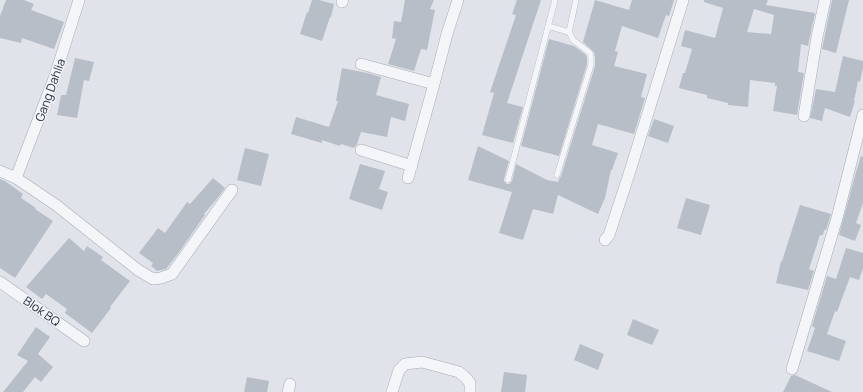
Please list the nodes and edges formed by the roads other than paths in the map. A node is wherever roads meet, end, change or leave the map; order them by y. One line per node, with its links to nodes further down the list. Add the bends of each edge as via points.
1 (79, 0): 17 (street, Gang Dahlia, via 55,76)
2 (458, 0): 10 (street, via 446,34)
3 (555, 0): 7 (lane)
4 (576, 0): 8 (lane)
5 (683, 0): 21 (street, via 630,172 609,235)
6 (825, 0): 12 (street)
7 (548, 26): 8 (lane); 19 (lane)
8 (568, 32): 16 (lane, via 573,40 590,52 591,65)
9 (360, 64): 10 (street)
10 (434, 84): 14 (street)
11 (863, 115): 24 (street, via 837,218)
12 (804, 116)
13 (361, 150): 14 (street)
14 (412, 166): 18 (street)
15 (0, 170): 17 (street)
16 (557, 175)
17 (16, 178): 20 (street, via 56,204 138,270 153,279 172,274)
18 (408, 178)
19 (508, 180)
20 (232, 190)
21 (605, 240)
22 (0, 282): 23 (street, Blok BQ)
23 (84, 341)
24 (792, 368)
25 (392, 392): 26 (street, via 399,370 405,364 422,362 459,372 470,384)
26 (470, 392)

